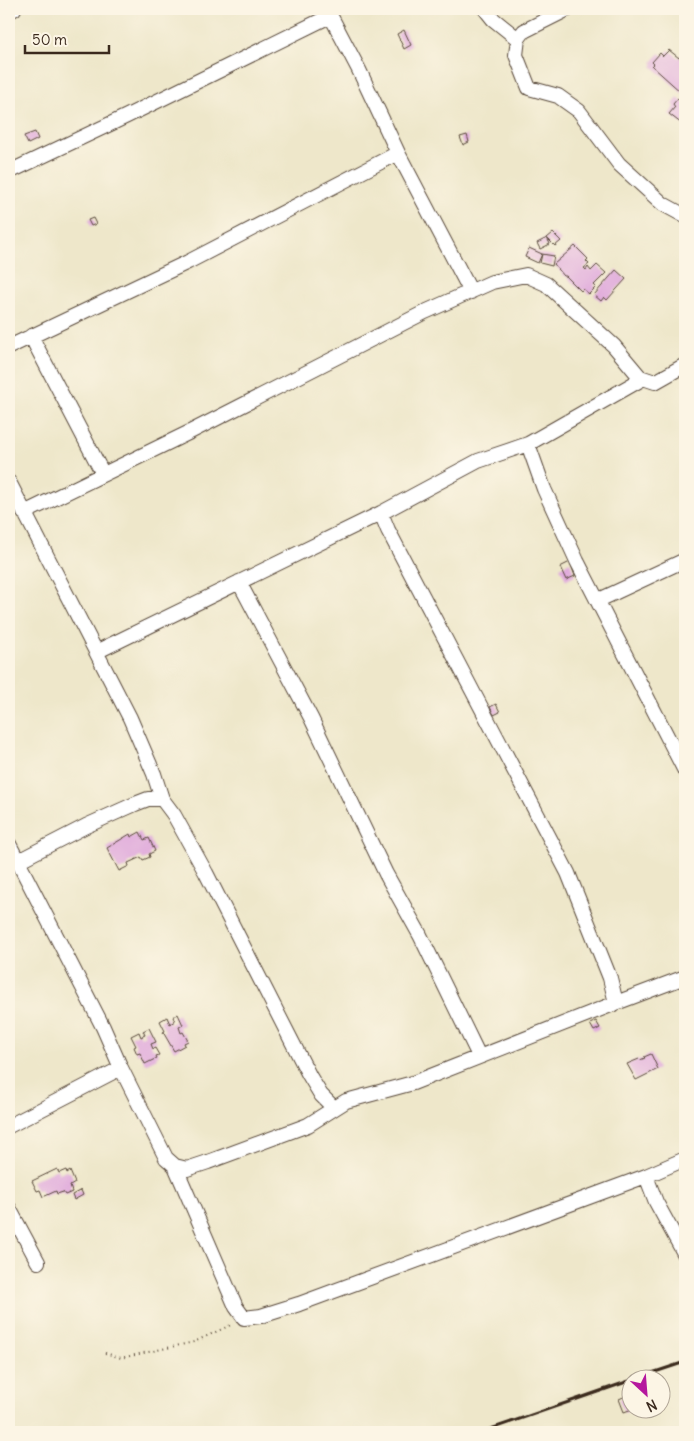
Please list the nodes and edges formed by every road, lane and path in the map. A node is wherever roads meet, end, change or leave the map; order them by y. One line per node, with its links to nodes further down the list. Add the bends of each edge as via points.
1 (14, 9): 4 (street)
2 (485, 9): 6 (street)
3 (568, 9): 6 (street, via 524,31)
4 (9, 11)
5 (328, 12): 7 (street); 8 (street, via 127,116)
6 (518, 39): 9 (street, via 516,55 529,88 558,96 578,111 619,164 663,204)
7 (398, 153): 10 (street); 11 (street, via 188,262)
8 (9, 172)
9 (685, 216)
10 (471, 292): 14 (street, via 492,282 526,275 546,284 614,346); 16 (street)
11 (31, 336): 12 (street); 16 (street)
12 (9, 346)
13 (685, 365): 14 (street, via 655,382)
14 (642, 379): 15 (street)
15 (528, 444): 19 (street, via 478,461); 22 (street, via 547,497)
16 (103, 474): 18 (street)
17 (9, 482): 18 (street)
18 (24, 513): 23 (street)
19 (382, 513): 21 (street); 29 (street, via 406,565 568,873 610,978)
20 (685, 560): 22 (street)
21 (239, 582): 23 (street); 30 (street, via 312,718 386,874 420,935)
22 (599, 600): 24 (street)
23 (96, 652): 25 (street, via 130,718)
24 (685, 771)
25 (162, 799): 27 (street, via 148,799 135,804); 32 (street, via 206,873 309,1075 321,1095)
26 (9, 844): 27 (street)
27 (18, 862): 31 (street)
28 (685, 977): 29 (street)
29 (616, 1002): 30 (street)
30 (479, 1056): 32 (street, via 413,1083 346,1100)
31 (121, 1068): 33 (street); 35 (street, via 166,1158)
32 (334, 1108): 35 (street, via 308,1124 208,1162 187,1169)
33 (9, 1126)
34 (685, 1159): 36 (street)
35 (175, 1166): 40 (street, via 236,1307)
36 (646, 1176): 38 (street, via 656,1202); 40 (street, via 299,1304 262,1316)
37 (9, 1208): 39 (street)
38 (685, 1254)
39 (38, 1262)
40 (244, 1318): 41 (path, via 194,1342 121,1358)
41 (105, 1353)

